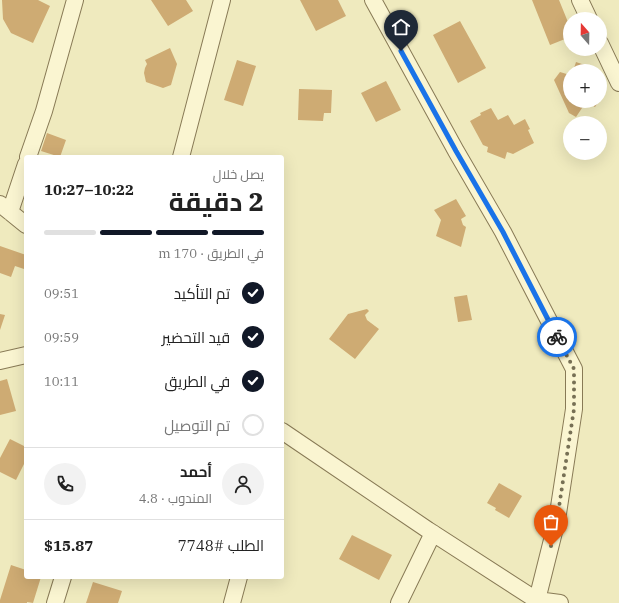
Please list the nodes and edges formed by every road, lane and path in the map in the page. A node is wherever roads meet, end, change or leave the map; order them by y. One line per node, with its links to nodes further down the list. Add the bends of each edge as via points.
1 (75, 0): 8 (street, via 44,111)
2 (222, 0): 9 (street)
3 (373, 0): 19 (street, via 503,232 574,369 574,409 557,520)
4 (580, 0): 5 (street)
5 (586, 12)
6 (606, 56): 7 (street)
7 (619, 83)
8 (29, 155)
9 (182, 155)
10 (24, 168): 11 (street)
11 (5, 208): 12 (street)
12 (24, 223)
13 (24, 355): 14 (street)
14 (0, 361)
15 (284, 432): 16 (street)
16 (433, 533): 19 (street); 22 (street)
17 (62, 579): 20 (street)
18 (238, 579): 21 (street)
19 (539, 602): 23 (street)
20 (56, 603)
21 (232, 603)
22 (398, 603)
23 (560, 603)

